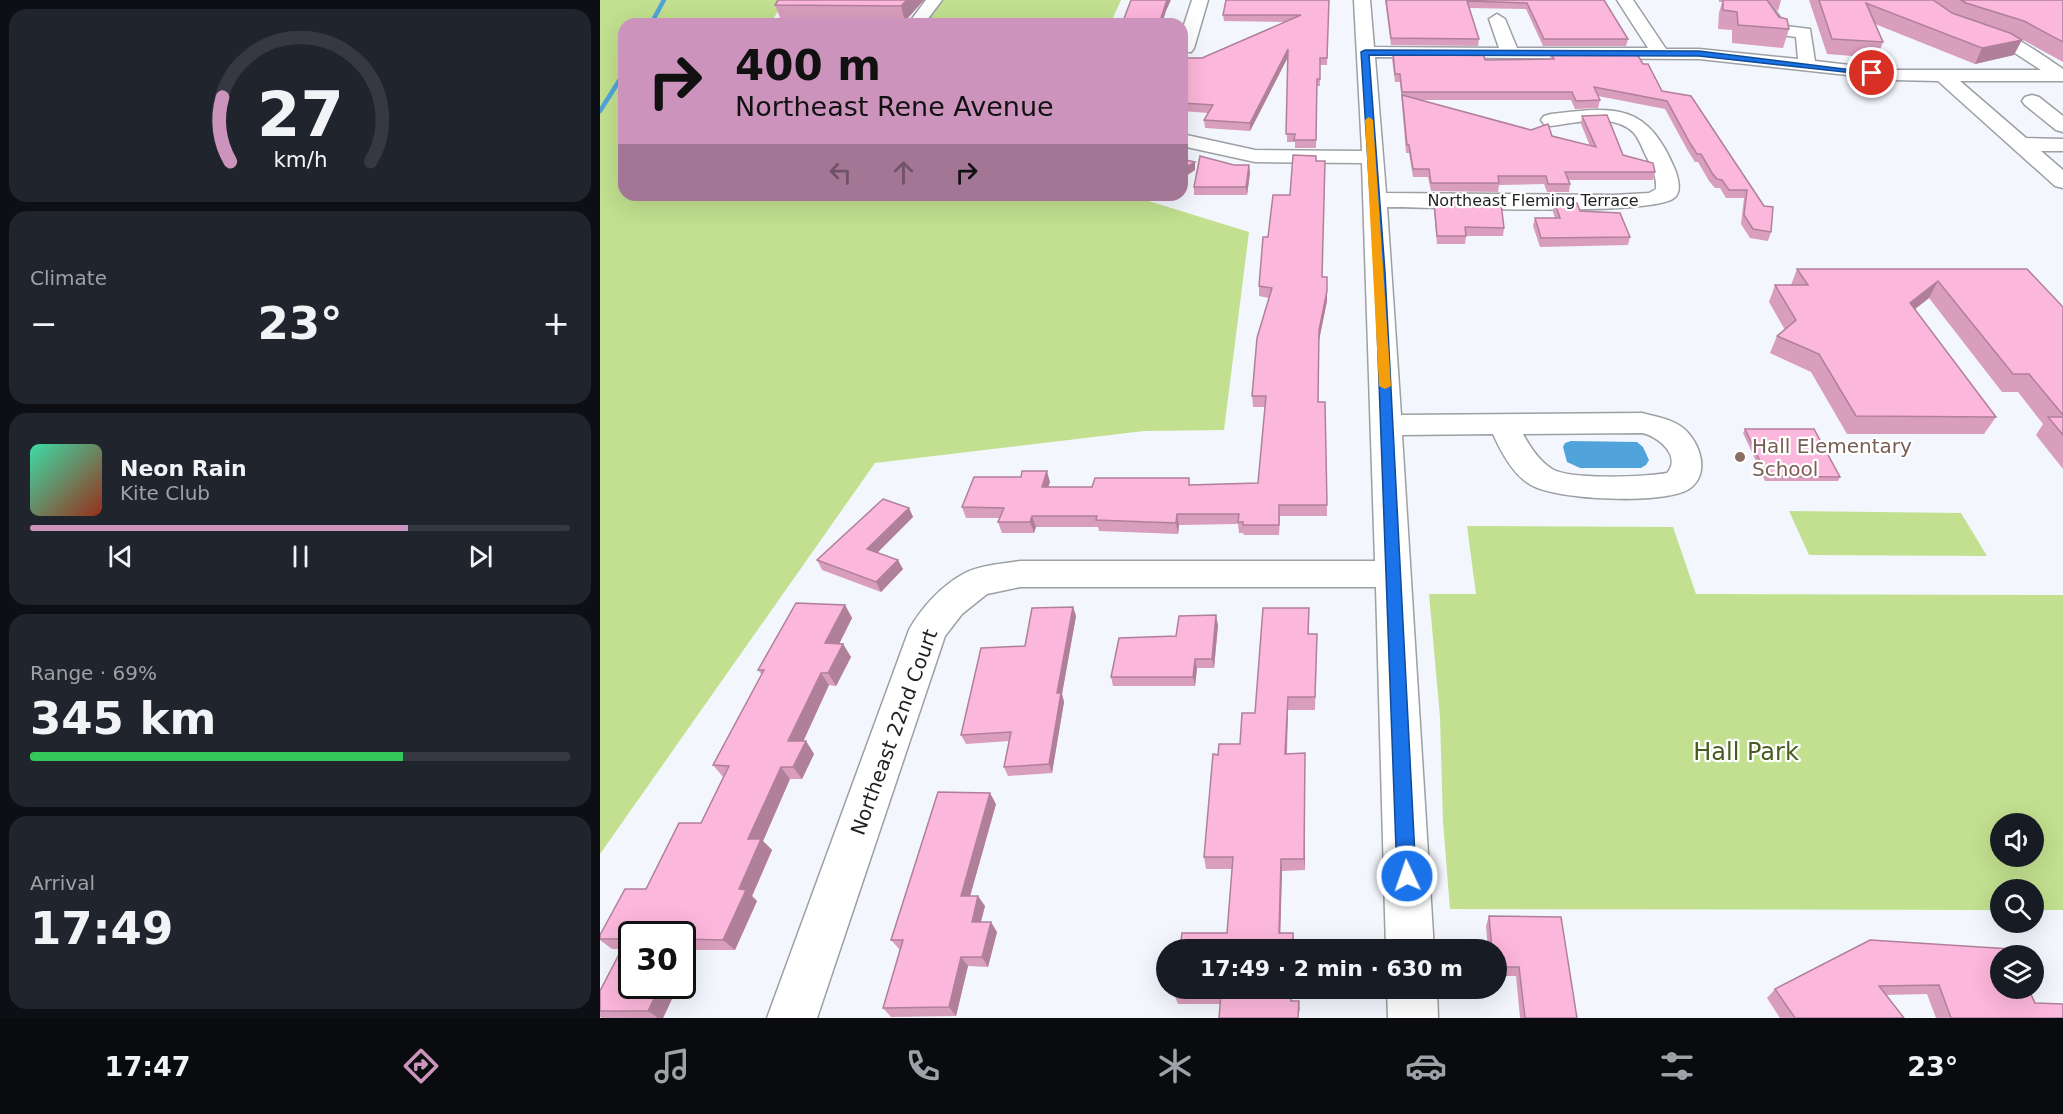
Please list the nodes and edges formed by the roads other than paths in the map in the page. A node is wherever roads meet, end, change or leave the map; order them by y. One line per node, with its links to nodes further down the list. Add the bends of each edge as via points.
1 (934, 0): 6 (street)
2 (1200, 0): 9 (street)
3 (1362, 0): 10 (street)
4 (1625, 0): 12 (street)
5 (1734, 8): 13 (street, via 1767,11 1781,30 1804,33)
6 (920, 18)
7 (1497, 19): 11 (street)
8 (1964, 27): 15 (street, via 2010,42)
9 (1188, 38)
10 (1365, 52): 11 (street); 22 (street)
11 (1510, 53): 12 (street)
12 (1660, 53): 13 (street)
13 (1807, 65): 14 (street, via 1893,75)
14 (1943, 76): 15 (street); 20 (street)
15 (2062, 76)
16 (2032, 101): 18 (street)
17 (1551, 120): 24 (street, Northeast Fleming Terrace, via 1586,116 1629,119 1646,136 1670,181 1667,193 1653,199 1613,202)
18 (2063, 126)
19 (1188, 141): 22 (street, via 1255,156)
20 (2021, 144): 21 (street); 23 (street)
21 (2063, 145)
22 (1372, 157): 24 (street)
23 (2063, 182)
24 (1376, 200): 26 (street)
25 (1504, 424): 25 (street, via 1521,458 1541,477 1556,484 1665,485 1678,481 1685,472 1686,458 1677,440 1656,426); 26 (street)
26 (1387, 425): 27 (street)
27 (1392, 574): 28 (street); 30 (street, Northeast 22nd Court, via 1020,574 977,583 949,604 928,630)
28 (1409, 939)
29 (1412, 999): 31 (street)
30 (792, 1018)
31 (1413, 1018)

